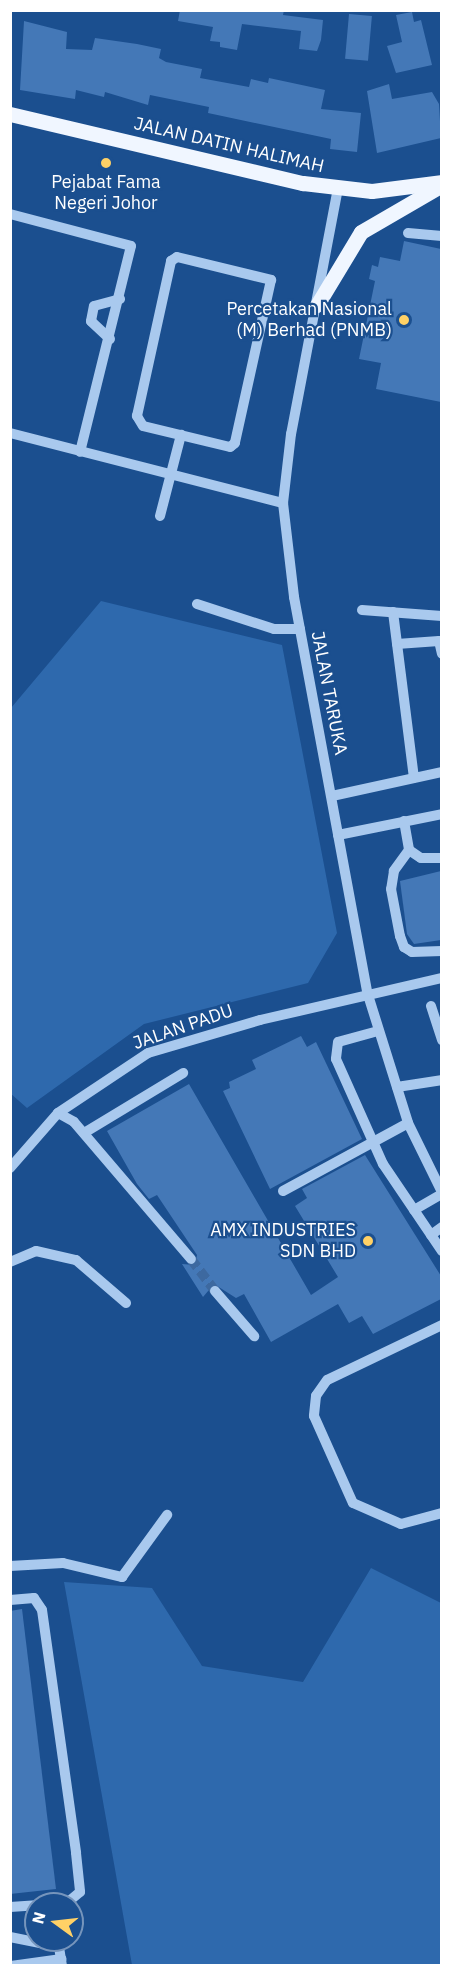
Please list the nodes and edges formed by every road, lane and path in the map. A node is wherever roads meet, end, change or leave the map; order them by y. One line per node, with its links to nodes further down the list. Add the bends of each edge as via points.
1 (10, 114): 3 (main road, JALAN DATIN HALIMAH)
2 (441, 183): 3 (main road, JALAN DATIN HALIMAH, via 401,189); 8 (main road, via 361,232)
3 (338, 188): 8 (street, JALAN TARUKA)
4 (10, 214): 7 (street, via 126,242 132,254)
5 (408, 233): 6 (street)
6 (441, 236)
7 (120, 299): 9 (street); 9 (street, via 94,306 91,321)
8 (317, 305): 14 (street, JALAN TARUKA, via 291,434)
9 (110, 339): 12 (street)
10 (10, 433): 12 (street)
11 (181, 435): 11 (street, via 143,426 137,416 173,258 272,280 235,443 230,447); 13 (street)
12 (80, 452): 13 (street)
13 (171, 475): 14 (street); 15 (street)
14 (283, 503): 20 (street, JALAN TARUKA)
15 (160, 516)
16 (197, 604): 20 (street, via 274,629)
17 (362, 610): 18 (street)
18 (393, 612): 19 (street); 21 (street)
19 (441, 616)
20 (300, 629): 25 (street, JALAN TARUKA)
21 (397, 644): 22 (street, via 439,641); 24 (street)
22 (441, 654)
23 (441, 772): 24 (street)
24 (414, 778): 25 (street)
25 (332, 796): 28 (street, JALAN TARUKA)
26 (441, 814): 27 (street)
27 (404, 821): 28 (street); 29 (street)
28 (338, 835): 33 (street, JALAN TARUKA)
29 (410, 850): 30 (street, via 421,858); 31 (street, via 394,872 391,889 400,936 404,947 412,952)
30 (441, 858)
31 (441, 951)
32 (441, 978): 33 (street, JALAN PADU)
33 (368, 995): 35 (street, JALAN TARUKA); 40 (street, JALAN PADU, via 260,1020 148,1053)
34 (431, 1006): 36 (street)
35 (378, 1031): 39 (street, JALAN TARUKA); 43 (street, via 338,1042 336,1050 341,1077)
36 (441, 1040)
37 (183, 1073): 42 (street)
38 (441, 1080): 39 (street)
39 (397, 1087): 41 (street, JALAN TARUKA)
40 (57, 1113): 42 (street); 44 (street, JALAN PADU)
41 (408, 1123): 43 (street); 46 (street, JALAN TARUKA)
42 (84, 1133): 51 (street)
43 (371, 1141): 45 (street); 47 (street)
44 (10, 1168)
45 (283, 1191)
46 (441, 1193): 47 (street)
47 (414, 1210): 49 (street)
48 (441, 1227): 49 (street)
49 (431, 1235): 50 (street)
50 (441, 1251)
51 (191, 1258)
52 (10, 1262): 54 (street, via 36,1251 76,1260)
53 (215, 1291): 56 (street)
54 (126, 1303)
55 (441, 1325): 57 (street, via 327,1380 316,1396 314,1416 353,1503 401,1524)
56 (255, 1336)
57 (441, 1513)
58 (167, 1515): 59 (street, via 130,1573 122,1577 63,1563)
59 (10, 1566)
60 (10, 1600): 61 (street, via 34,1598 42,1610)
61 (80, 1892)
62 (10, 1937): 63 (street, via 59,1947)
63 (62, 1962): 64 (street)
64 (11, 1965)

